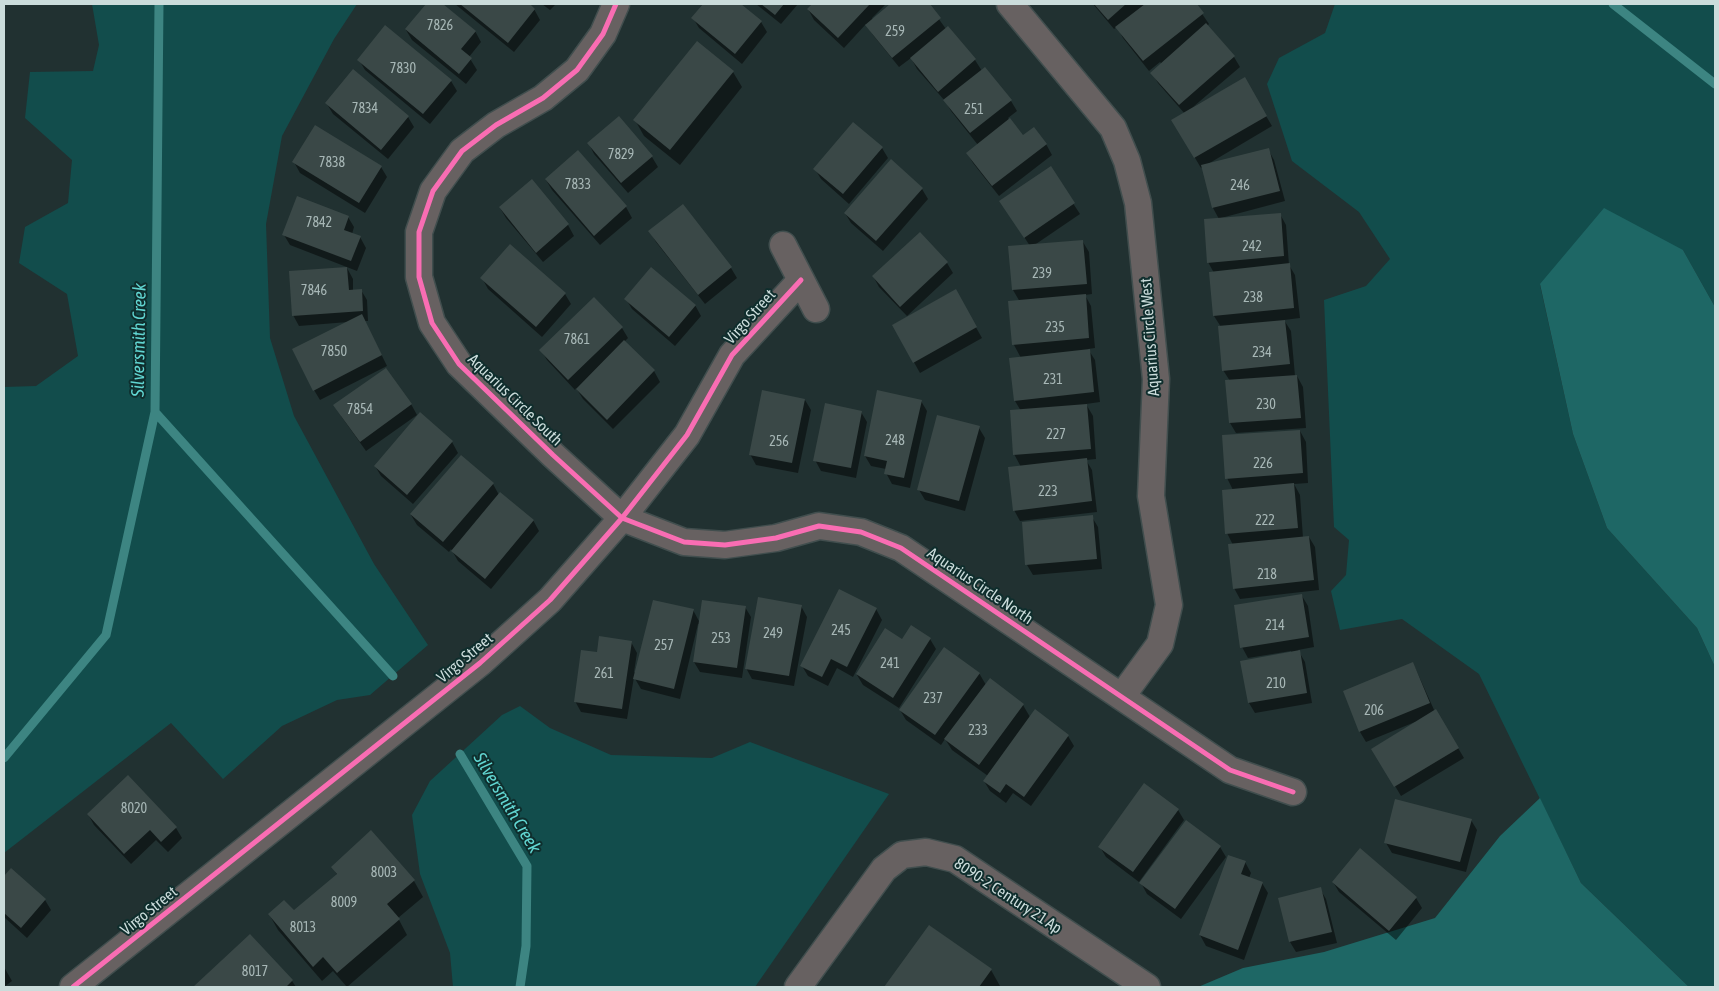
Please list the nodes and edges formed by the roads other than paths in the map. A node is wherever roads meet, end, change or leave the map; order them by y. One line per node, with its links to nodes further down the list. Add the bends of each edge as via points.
1 (616, 4): 6 (street, Aquarius Circle South, via 603,34 578,70 543,98 496,125 462,151 433,192 419,232 419,277 432,323 459,364)
2 (1010, 4): 7 (street, Aquarius Circle West, via 1113,128 1127,161 1138,203 1156,379 1151,496 1169,606 1160,644)
3 (784, 245): 4 (street)
4 (801, 280): 5 (street); 6 (street, Virgo Street, via 732,355 687,435)
5 (816, 309)
6 (622, 518): 7 (street, Aquarius Circle North, via 684,542 725,545 776,538 820,526 862,532 901,548); 9 (street, Virgo Street, via 550,600 480,663)
7 (1122, 696): 8 (street, Aquarius Circle North, via 1230,770)
8 (1293, 792)
9 (73, 987)
10 (798, 987): 11 (street, 8090-2 Century 21 Ap, via 884,869 902,855 926,852 955,859)
11 (1147, 987)

